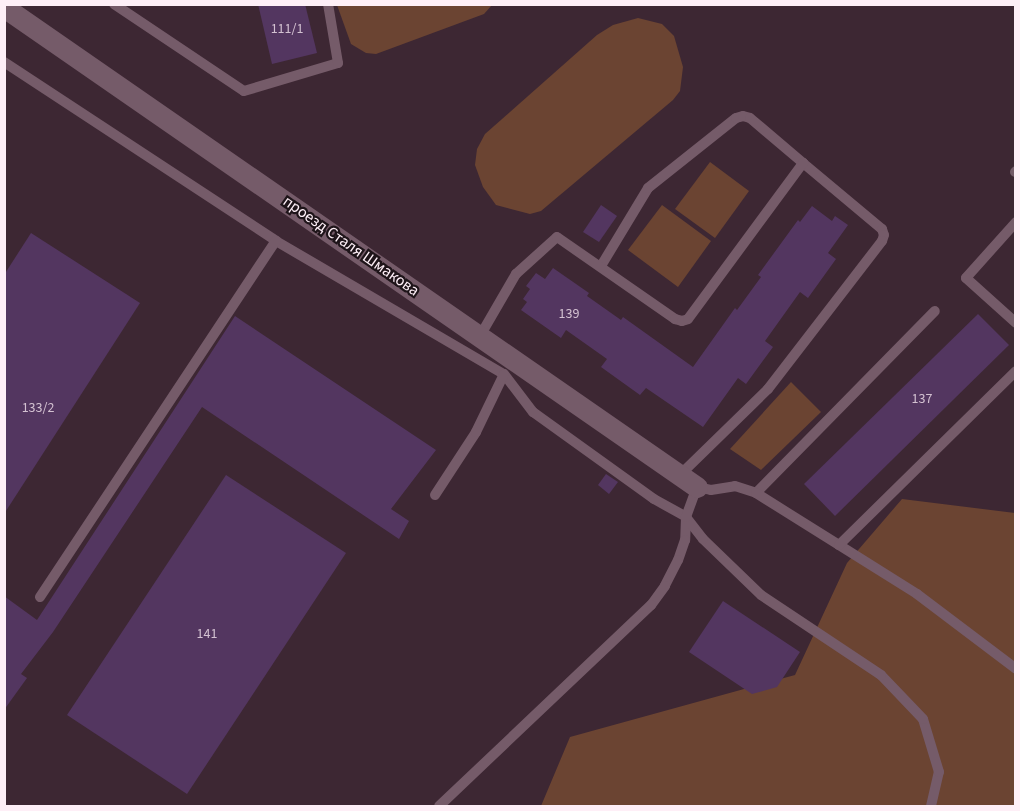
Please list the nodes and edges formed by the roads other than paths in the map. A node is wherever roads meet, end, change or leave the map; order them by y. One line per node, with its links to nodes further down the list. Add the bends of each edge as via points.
1 (114, 4): 2 (lane, via 244,92 338,63)
2 (328, 4)
3 (4, 7): 11 (street, проезд Сталя Шмакова)
4 (4, 62): 7 (lane)
5 (803, 162): 8 (lane, via 750,118 736,118 648,188); 8 (lane, via 688,319 675,320); 14 (lane, via 882,229 882,241 768,389)
6 (1016, 222): 10 (lane, via 966,278)
7 (276, 241): 13 (lane); 19 (lane)
8 (601, 266): 11 (lane, via 562,239 552,240 516,274)
9 (935, 311): 15 (lane)
10 (1016, 323)
11 (480, 336): 14 (street, проезд Сталя Шмакова)
12 (1016, 371): 18 (lane)
13 (504, 374): 16 (lane, via 476,432); 17 (lane, via 533,412 654,499)
14 (688, 482): 15 (lane, via 711,490 735,486); 17 (lane)
15 (756, 493): 18 (lane)
16 (435, 495)
17 (686, 517): 21 (lane, via 685,540 678,560 651,605); 22 (lane, via 761,595 880,675 923,718 939,772)
18 (839, 545): 20 (lane, via 917,594)
19 (40, 597)
20 (1016, 669)
21 (439, 807)
22 (931, 807)

